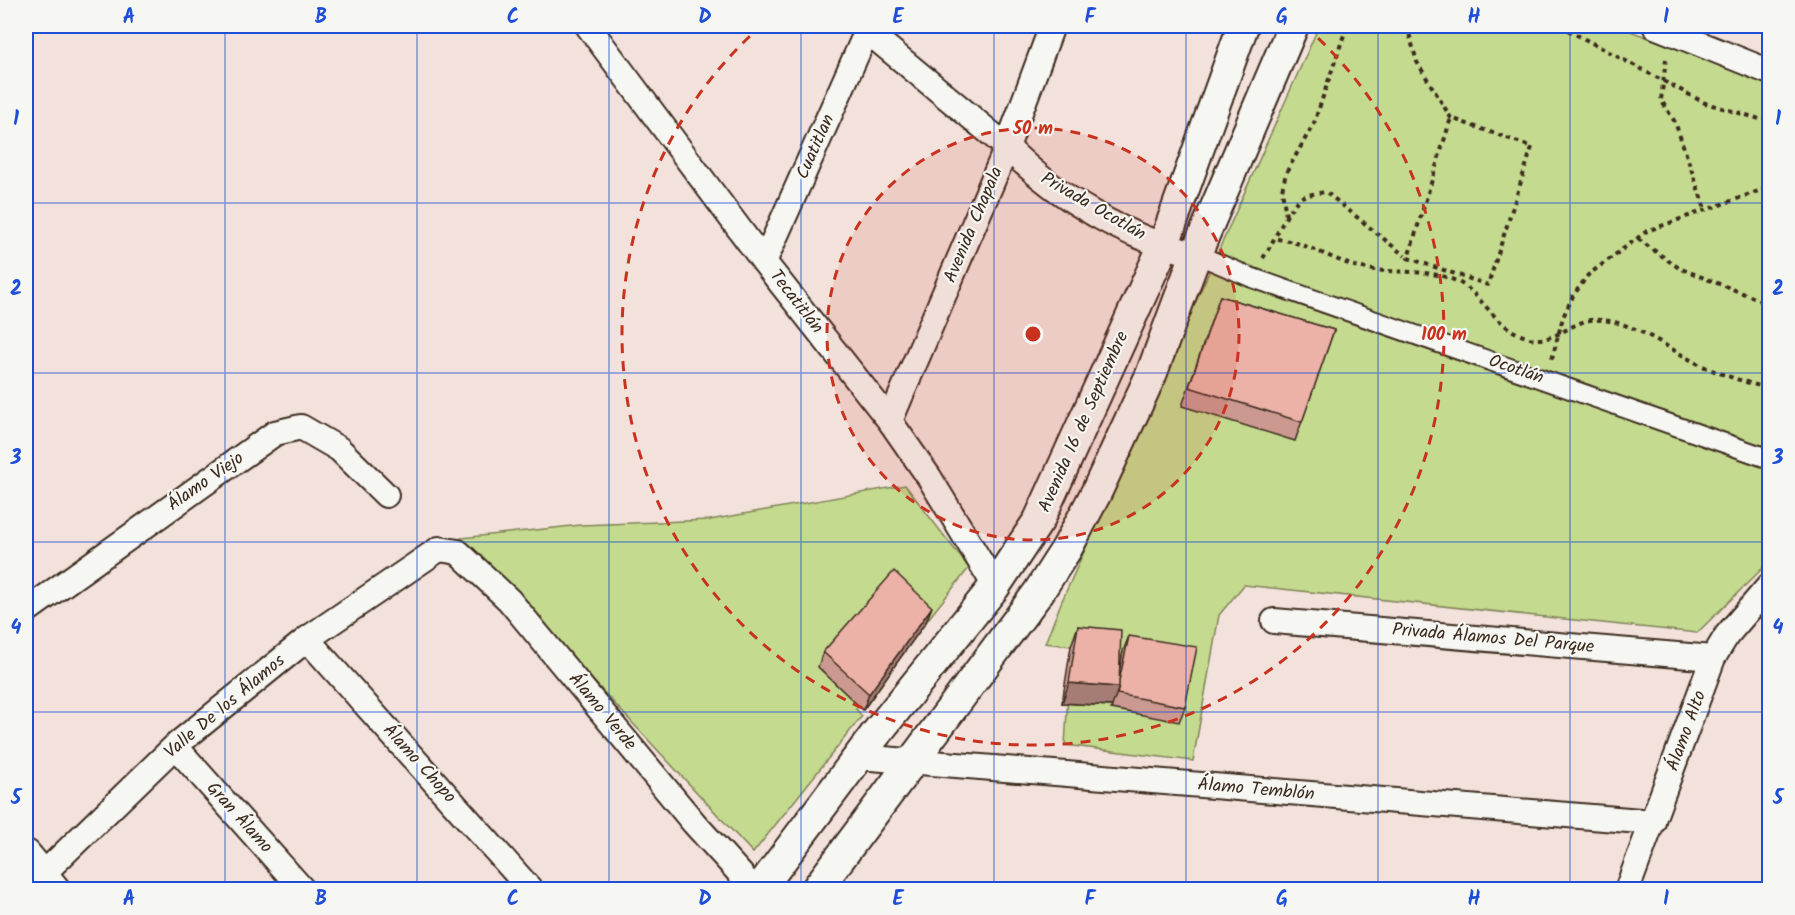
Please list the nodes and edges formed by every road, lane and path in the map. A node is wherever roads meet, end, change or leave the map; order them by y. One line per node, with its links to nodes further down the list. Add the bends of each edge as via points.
1 (588, 26): 24 (street, Tecatitlán)
2 (1052, 26): 15 (street, Avenida Chapala)
3 (1243, 26): 21 (street, Avenida 16 de Septiembre)
4 (1293, 26): 22 (street, Avenida 16 de Septiembre)
5 (1347, 26): 18 (path, via 1314,123 1286,173 1282,190)
6 (1407, 26): 13 (path, via 1417,62)
7 (1560, 26): 12 (path)
8 (1655, 26): 11 (street)
9 (864, 28): 15 (street, Privada Ocotlán); 24 (street, Cuatitlan)
10 (1666, 59): 12 (path)
11 (1770, 72)
12 (1662, 79): 14 (path, via 1705,103); 17 (path, via 1661,100 1674,122)
13 (1451, 118): 13 (path, via 1532,147 1488,285 1408,258)
14 (1770, 122)
15 (1007, 147): 21 (street, Privada Ocotlán, via 1029,169 1073,198); 30 (street, Avenida Chapala)
16 (1770, 187): 17 (path)
17 (1705, 209): 20 (path, via 1647,231)
18 (1287, 217): 19 (path); 23 (path, via 1289,209 1302,197 1326,192)
19 (1277, 239): 25 (path); 27 (path, via 1368,269 1409,270 1458,282 1508,329 1527,338 1547,341)
20 (1638, 239): 26 (path, via 1679,268 1760,300); 27 (path, via 1588,275 1573,296)
21 (1162, 247): 22 (street, Privada Ocotlán); 35 (street, Avenida 16 de Septiembre, via 1053,493)
22 (1196, 254): 25 (street, Ocotlán); 42 (street, Avenida 16 de Septiembre, via 1151,375 1067,548)
23 (1405, 256)
24 (764, 262): 30 (street, Tecatitlán)
25 (1250, 277): 28 (street, Ocotlán)
26 (1770, 312)
27 (1559, 334): 28 (path); 29 (path, via 1582,321 1603,320 1660,342 1715,372)
28 (1546, 380): 31 (street, Ocotlán)
29 (1770, 389)
30 (890, 421): 35 (street, Tecatitlán)
31 (1770, 459)
32 (386, 495): 36 (street, Álamo Viejo, via 339,449 301,426 275,433)
33 (439, 549): 38 (street, Valle De los Álamos); 47 (street, Álamo Verde, via 458,552 509,600 694,823)
34 (1770, 585): 39 (street, Álamo Alto, via 1734,626)
35 (995, 586): 41 (street, Avenida 16 de Septiembre)
36 (26, 611)
37 (1274, 621): 39 (street, Privada Álamos Del Parque)
38 (307, 639): 40 (street, Valle De los Álamos); 46 (street, Álamo Chopo)
39 (1713, 658): 43 (street, Álamo Alto)
40 (175, 746): 44 (street, Valle De los Álamos); 45 (street, Gran Álamo)
41 (859, 757): 42 (street, Álamo Temblón); 47 (street, Avenida 16 de Septiembre)
42 (912, 763): 43 (street, Álamo Temblón); 48 (street, Avenida 16 de Septiembre)
43 (1653, 822): 49 (street, Álamo Alto)
44 (38, 877)
45 (303, 890)
46 (531, 890)
47 (757, 890)
48 (816, 890)
49 (1627, 890)

